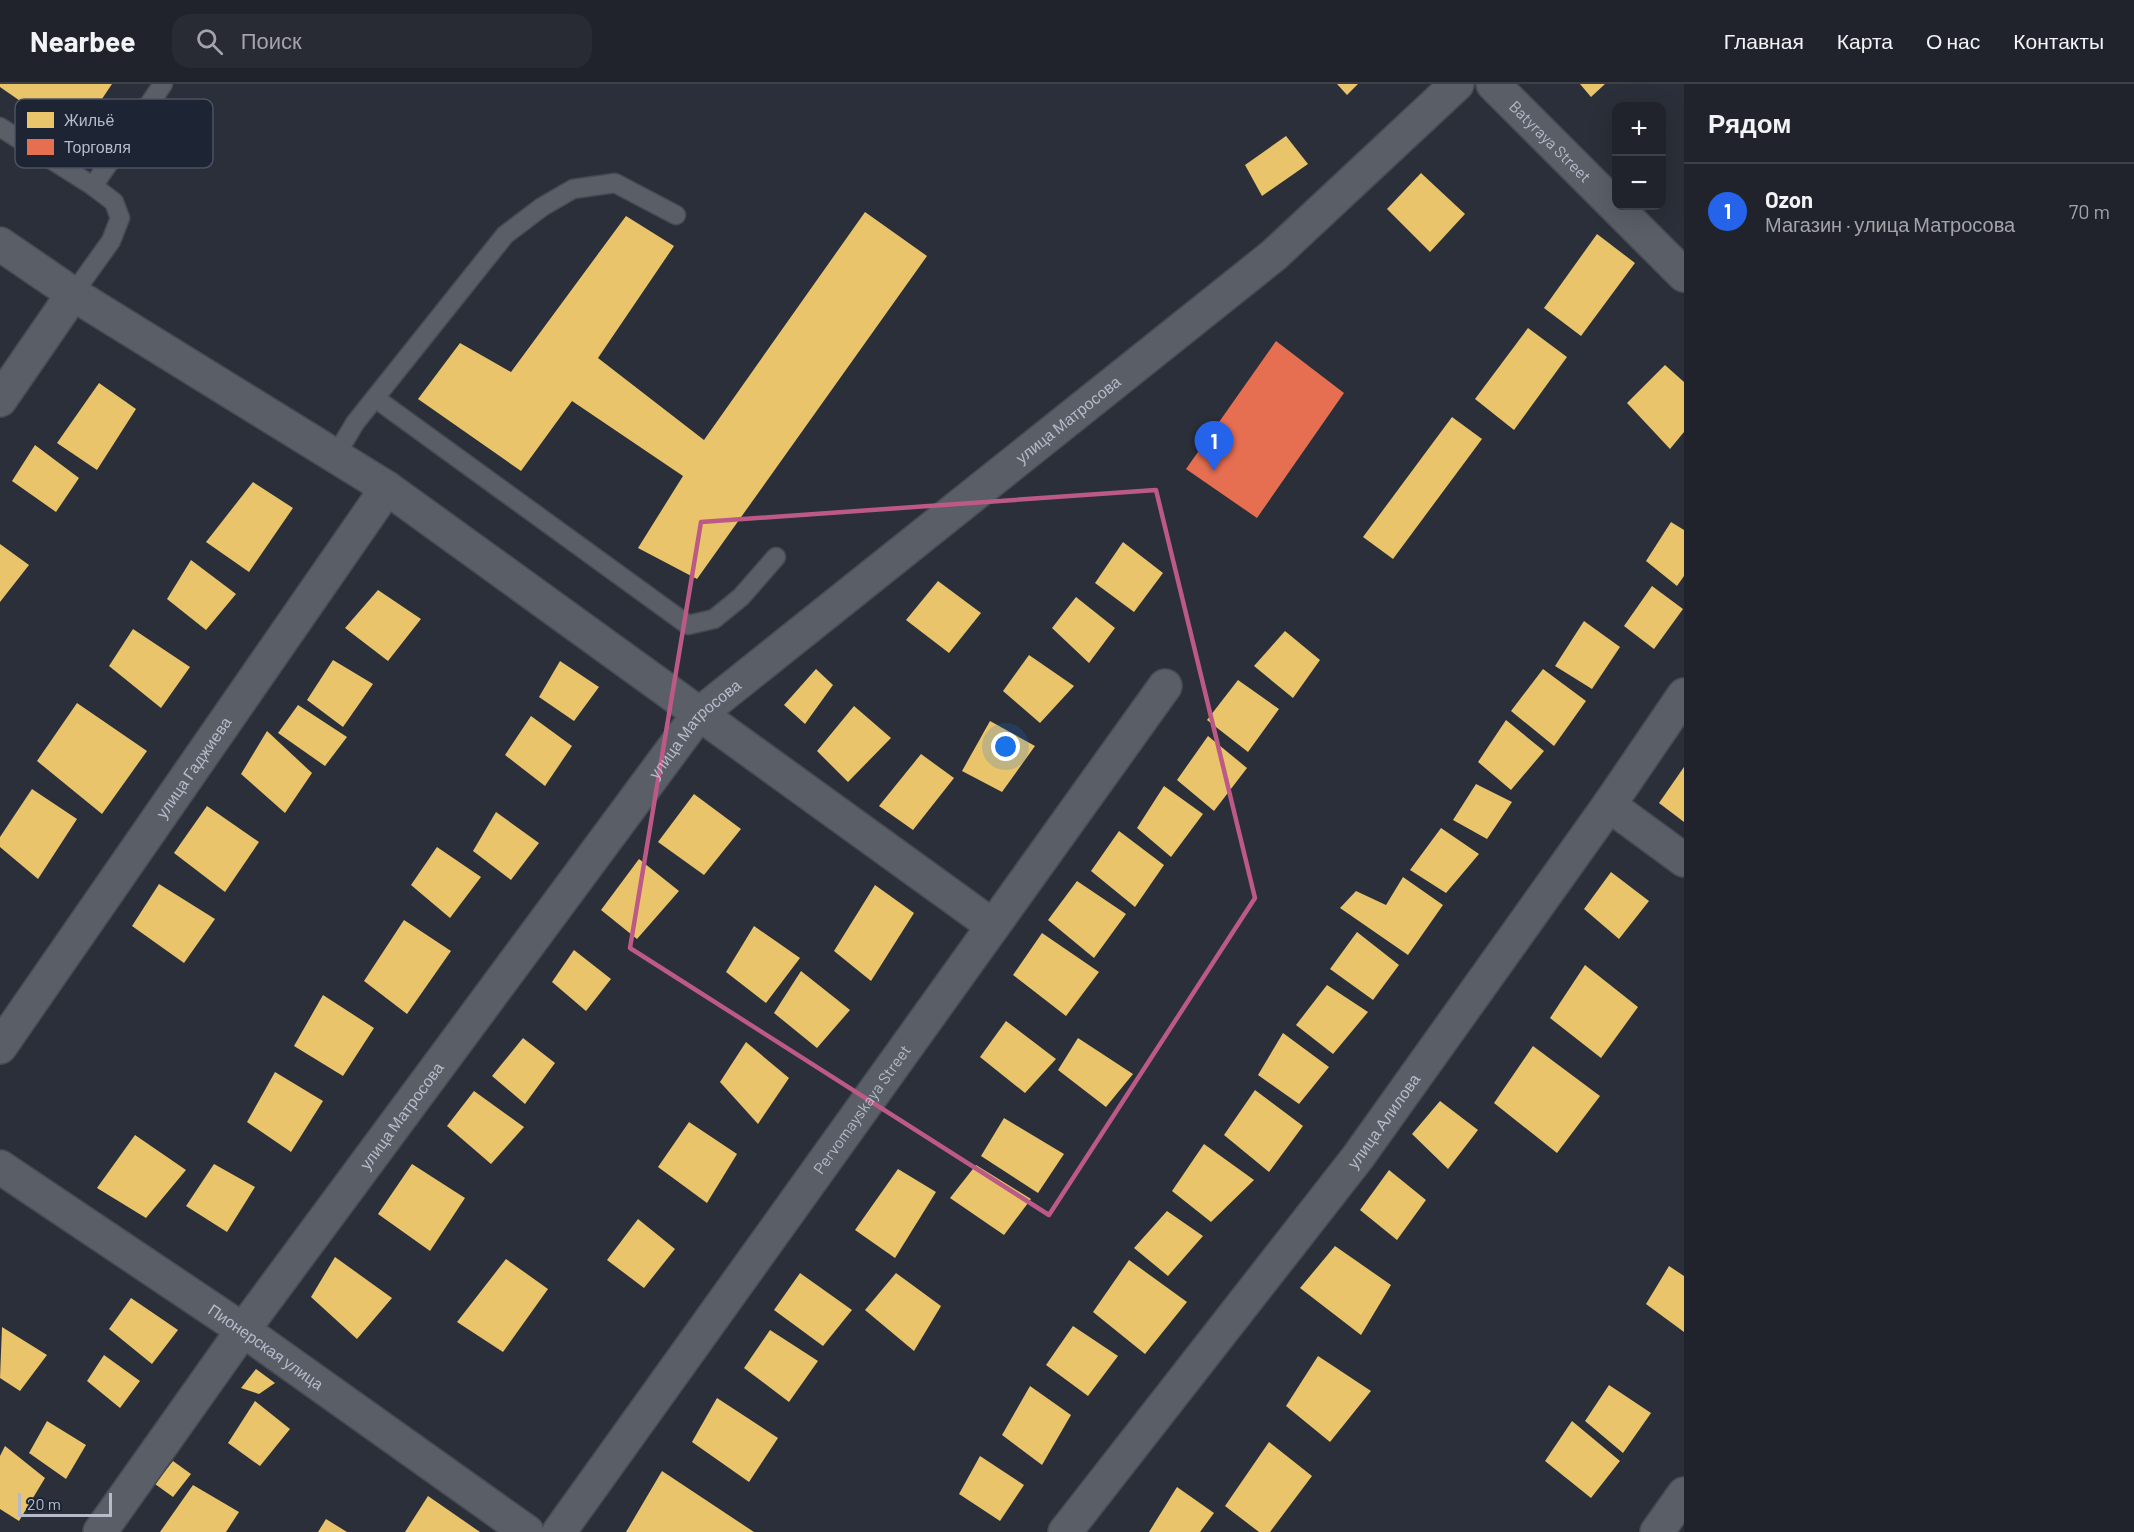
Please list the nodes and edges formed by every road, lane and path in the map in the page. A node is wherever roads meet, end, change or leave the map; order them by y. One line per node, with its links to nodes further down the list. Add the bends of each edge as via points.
1 (163, 84): 4 (lane)
2 (1457, 84): 21 (street, улица Матросова, via 1274,255)
3 (1493, 84): 12 (street, Batyraya Street)
4 (153, 99)
5 (0, 127): 6 (lane)
6 (15, 137)
7 (65, 168): 9 (lane)
8 (105, 168): 9 (lane)
9 (93, 186): 13 (lane, via 114,202 120,218 111,242)
10 (676, 215): 14 (lane, via 615,183 573,189 542,207 505,235)
11 (0, 244): 13 (street)
12 (1684, 275)
13 (74, 294): 15 (street); 16 (street)
14 (375, 398): 16 (lane); 18 (lane, via 688,625 714,619 741,597)
15 (0, 400)
16 (336, 455): 17 (street)
17 (387, 488): 21 (street); 25 (street, улица Гаджиева)
18 (776, 557)
19 (1165, 686): 24 (street, Pervomayskaya Street)
20 (1684, 694): 22 (street, улица Алилова)
21 (698, 715): 24 (street); 27 (street, улица Матросова)
22 (1609, 805): 23 (street); 32 (street, улица Алилова, via 1358,1157)
23 (1684, 860)
24 (993, 926): 31 (street, Pervomayskaya Street)
25 (0, 1047)
26 (0, 1167): 27 (street, Пионерская улица)
27 (243, 1329): 29 (street, улица Матросова); 30 (street, Пионерская улица)
28 (1684, 1494): 33 (street)
29 (100, 1532)
30 (527, 1532)
31 (559, 1532)
32 (1065, 1532)
33 (1657, 1532)

